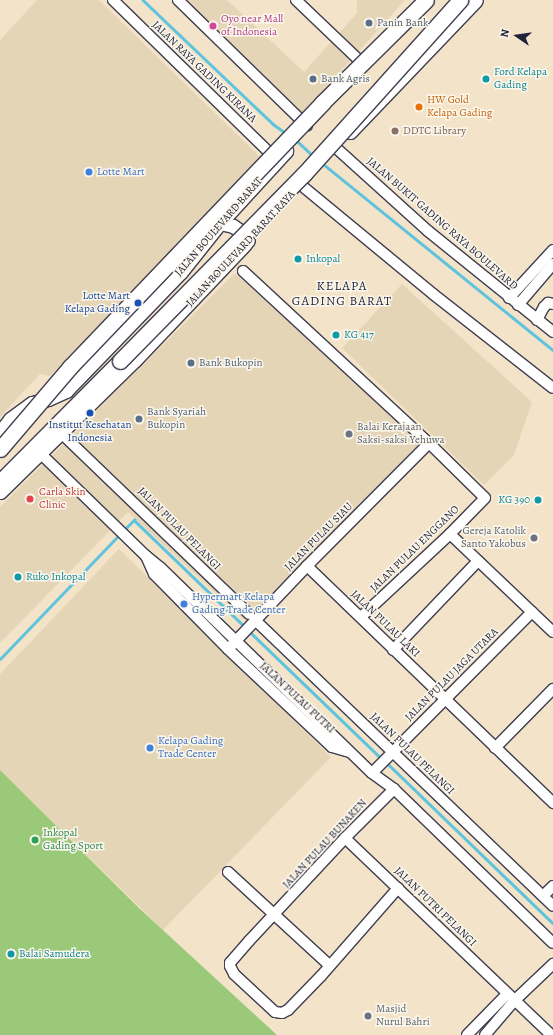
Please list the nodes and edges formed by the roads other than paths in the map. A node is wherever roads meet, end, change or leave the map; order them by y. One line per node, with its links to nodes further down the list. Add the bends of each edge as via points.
1 (113, 0): 11 (street, JALAN RAYA GADING KIRANA)
2 (178, 0): 9 (street)
3 (297, 0): 8 (street)
4 (423, 0): 8 (main road, JALAN BOULEVARD BARAT)
5 (426, 0): 26 (highway, bridge, via 322,103 81,355)
6 (460, 0): 28 (highway, bridge, via 304,174)
7 (476, 0): 10 (main road, JALAN BOULEVARD BARAT RAYA)
8 (364, 65): 9 (main road, JALAN BOULEVARD BARAT)
9 (304, 131): 11 (main road, JALAN BOULEVARD BARAT)
10 (334, 149): 12 (main road, JALAN BOULEVARD BARAT RAYA); 17 (street, JALAN BUKIT GADING RAYA BOULEVARD)
11 (280, 158): 13 (main road, JALAN BOULEVARD BARAT)
12 (305, 181): 14 (main road, JALAN BOULEVARD BARAT RAYA); 22 (street, via 433,294)
13 (220, 223): 14 (main road, via 233,226 243,233); 23 (main road, JALAN BOULEVARD BARAT, via 181,272 66,391 32,403 10,419)
14 (248, 241): 24 (main road, JALAN BOULEVARD BARAT RAYA, via 151,343)
15 (552, 257): 17 (street); 19 (street)
16 (243, 271): 25 (street)
17 (509, 298): 19 (street, JALAN BUKIT GADING RAYA BOULEVARD)
18 (553, 304): 20 (street, via 548,303 544,307)
19 (518, 305): 20 (street, JALAN BUKIT GADING RAYA BOULEVARD)
20 (537, 320): 21 (street, JALAN BUKIT GADING RAYA BOULEVARD)
21 (553, 332)
22 (553, 388)
23 (0, 432)
24 (61, 432): 27 (main road, JALAN BOULEVARD BARAT RAYA); 35 (street, JALAN PULAU PELANGI)
25 (429, 443): 30 (street, JALAN PULAU ENGGANO, via 485,498); 32 (street, JALAN PULAU SIAU)
26 (0, 449)
27 (40, 453): 29 (main road, JALAN BOULEVARD BARAT RAYA); 37 (street, JALAN PULAU PUTRI, via 146,556 154,574)
28 (0, 482)
29 (0, 492)
30 (450, 534): 31 (street); 34 (street, JALAN PULAU ENGGANO)
31 (478, 561): 33 (street); 38 (street)
32 (307, 566): 34 (street, JALAN PULAU LAKI); 35 (street, JALAN PULAU SIAU)
33 (532, 612): 36 (street); 40 (street, JALAN PULAU JAGA UTARA)
34 (361, 617): 38 (street, JALAN PULAU LAKI)
35 (252, 619): 37 (street, JALAN PULAU SIAU); 42 (street, JALAN PULAU PELANGI)
36 (553, 632)
37 (234, 643): 43 (street, JALAN PULAU PUTRI, via 306,715 332,747 351,753)
38 (394, 650): 40 (street, JALAN PULAU LAKI)
39 (553, 689): 41 (street)
40 (445, 700): 41 (street, JALAN PULAU LAKI); 42 (street, JALAN PULAU JAGA UTARA)
41 (495, 748): 45 (street, JALAN PULAU LAKI)
42 (391, 753): 43 (street, JALAN PULAU JAGA UTARA); 50 (street, JALAN PULAU PELANGI)
43 (373, 771): 44 (street, JALAN PULAU PUTRI)
44 (394, 789): 46 (street, JALAN PULAU BUNAKEN); 53 (street, JALAN PULAU PUTRI)
45 (551, 797)
46 (346, 838): 49 (street, JALAN PUTRI PELANGI); 52 (street, JALAN PULAU BUNAKEN)
47 (228, 872): 52 (street)
48 (553, 886): 50 (street)
49 (398, 888): 55 (street); 56 (street, JALAN PUTRI PELANGI)
50 (543, 896): 51 (street, JALAN PULAU PELANGI)
51 (553, 906)
52 (274, 916): 55 (street); 55 (street, JALAN PULAU BUNAKEN, via 230,963 234,974 275,1012 282,1013 288,1010)
53 (553, 943)
54 (553, 964): 56 (street)
55 (329, 965)
56 (510, 997): 57 (street); 58 (street); 59 (street, JALAN PUTRI PELANGI)
57 (467, 1035)
58 (485, 1035)
59 (551, 1035)

